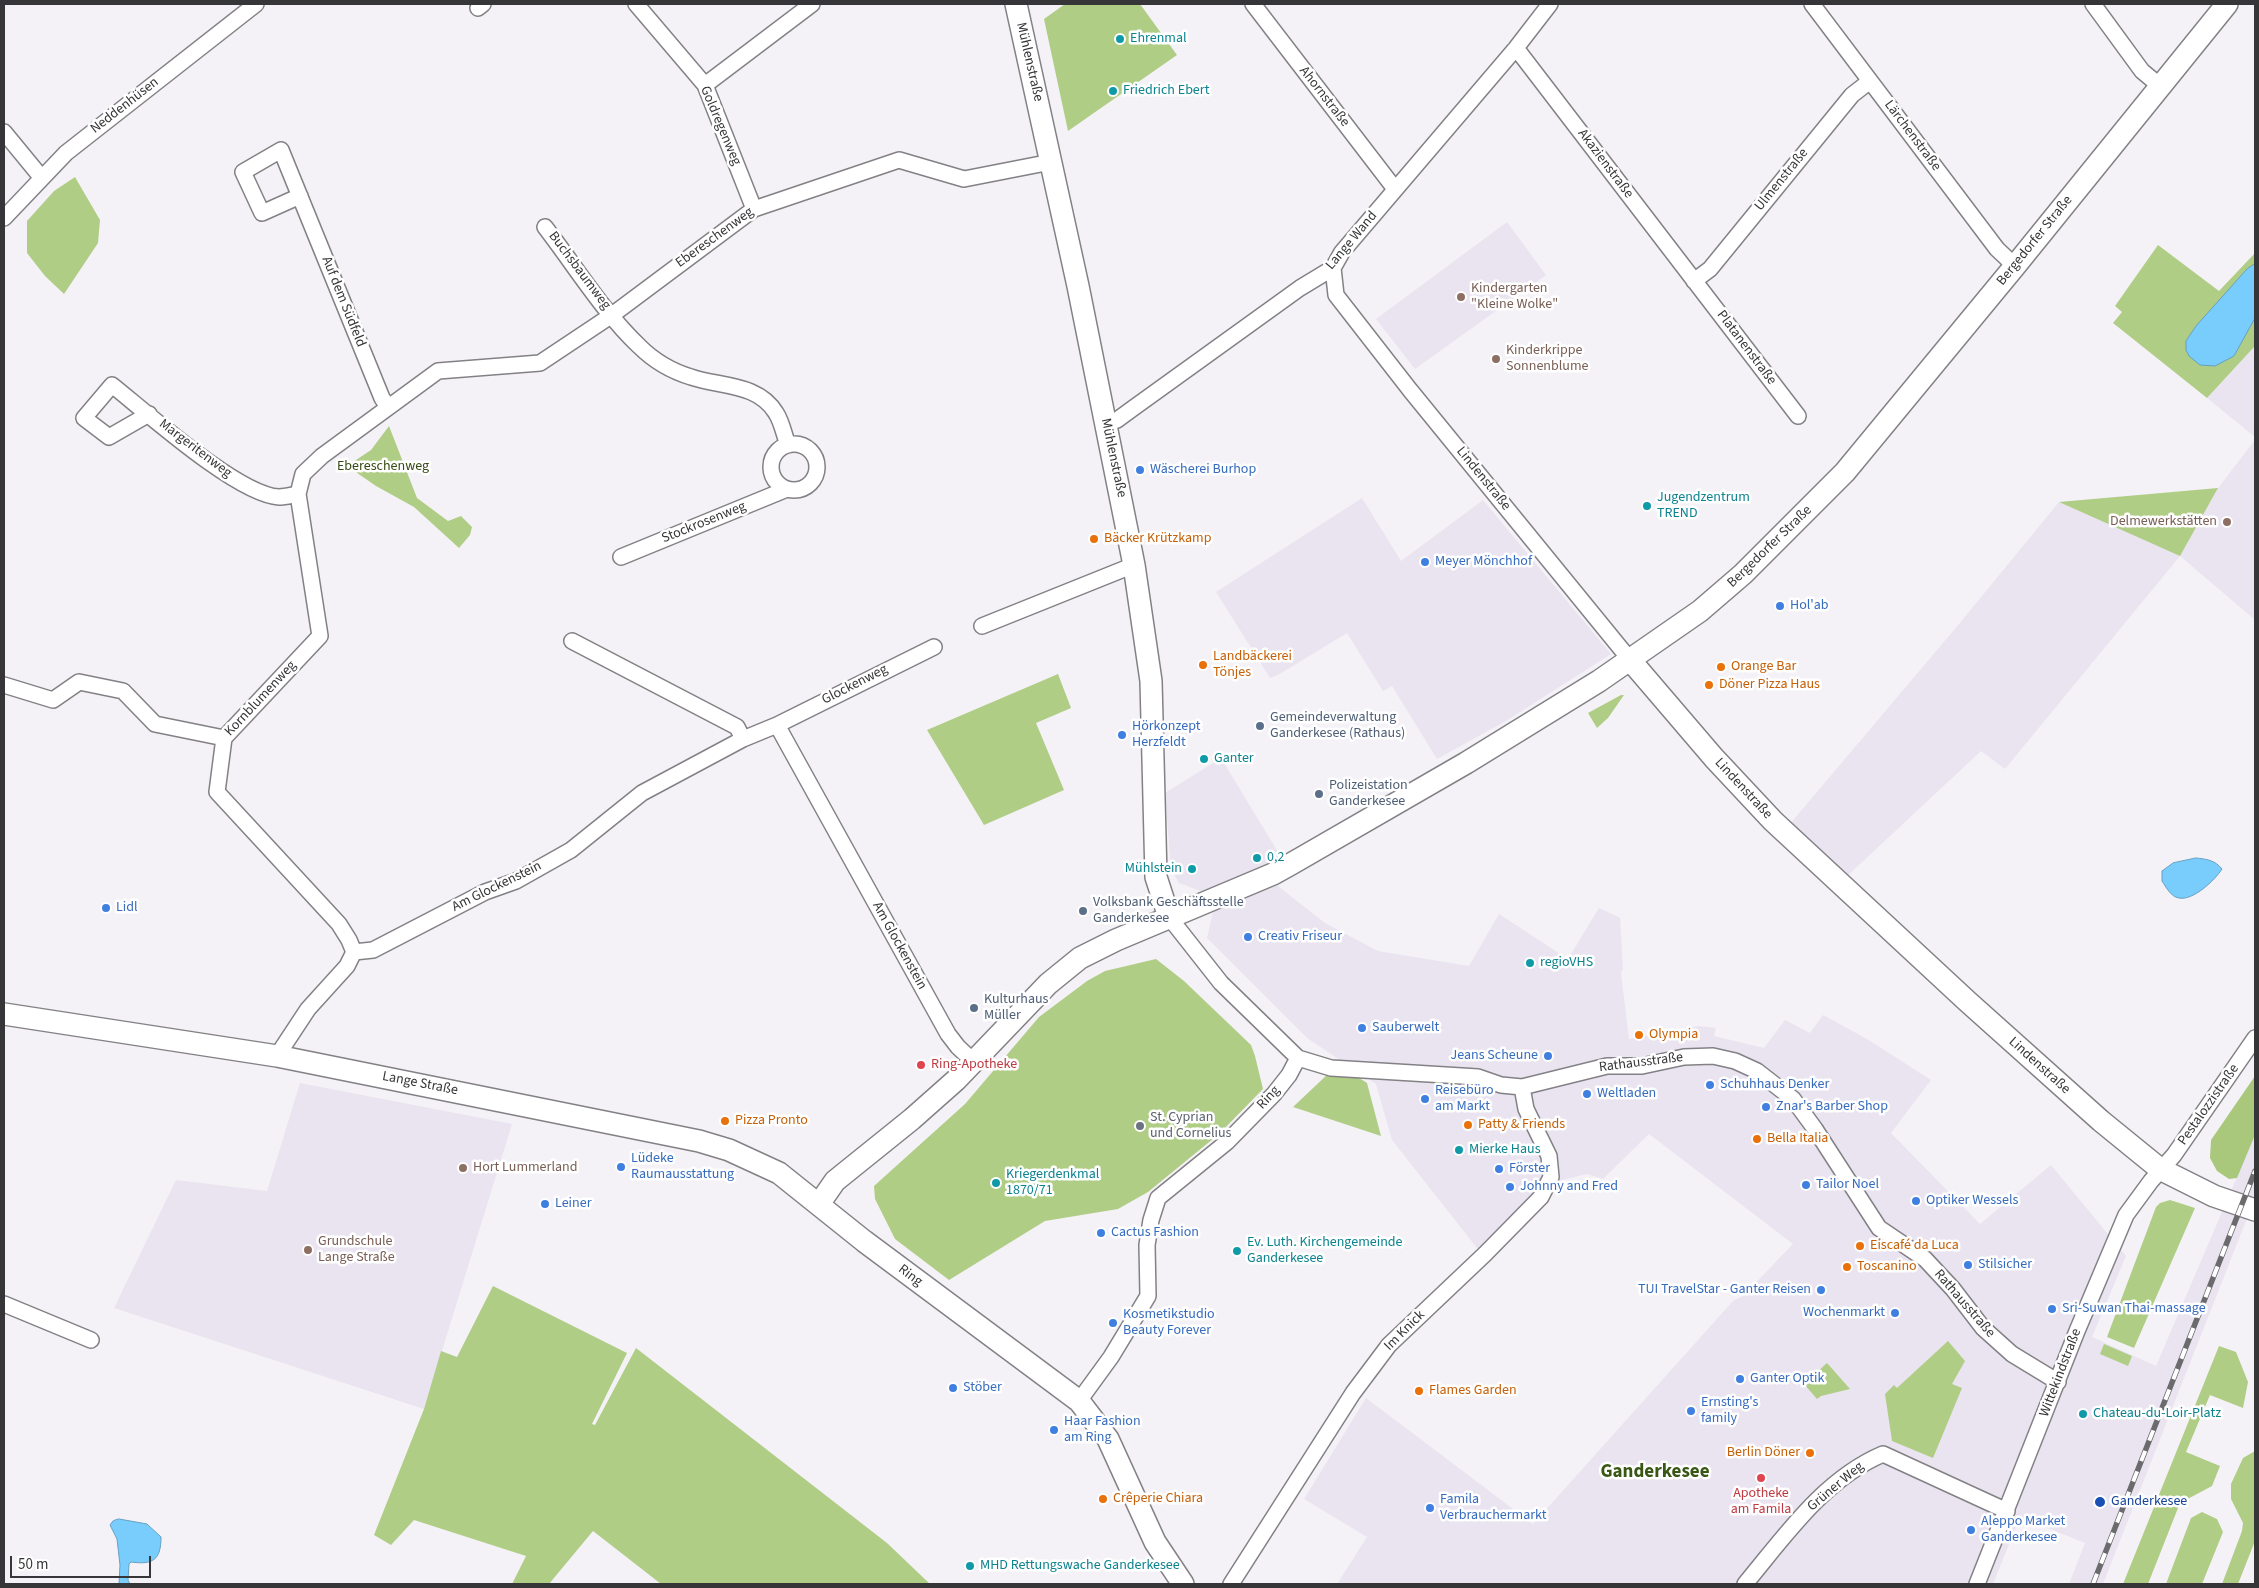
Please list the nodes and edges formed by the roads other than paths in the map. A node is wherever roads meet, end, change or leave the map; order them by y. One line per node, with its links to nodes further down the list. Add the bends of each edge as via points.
1 (256, 4): 16 (street, Neddenhüsen, via 66,153)
2 (636, 4): 12 (street, Goldregenweg)
3 (812, 4): 12 (street)
4 (1016, 4): 15 (street, Mühlenstraße)
5 (1253, 4): 17 (street, Ahornstraße)
6 (1550, 4): 10 (street, Lange Wand)
7 (1812, 4): 11 (street, Lärchenstraße)
8 (2093, 4): 13 (street, via 2142,71)
9 (2227, 4): 13 (street, Bergedorfer Straße)
10 (1516, 48): 17 (street, Lange Wand); 24 (street, Akazienstraße)
11 (1870, 81): 22 (street, Lärchenstraße, via 1997,249); 24 (street, Ulmenstraße, via 1852,95 1710,269)
12 (705, 85): 19 (street, Goldregenweg)
13 (2160, 86): 22 (street, Bergedorfer Straße)
14 (4, 132): 16 (street)
15 (1051, 162): 19 (street, Ebereschenweg, via 964,179 899,160); 29 (street, Mühlenstraße)
16 (41, 177): 20 (street, Neddenhüsen)
17 (1395, 189): 23 (street, Lange Wand)
18 (300, 196): 26 (street, Auf dem Südfeld)
19 (754, 208): 25 (street, Ebereschenweg)
20 (4, 218)
21 (545, 227): 25 (street, Buchsbaumweg)
22 (2015, 266): 38 (street, Bergedorfer Straße, via 1845,472 1808,511 1700,611)
23 (1332, 268): 29 (street, Lange Wand); 38 (street, Lindenstraße, via 1336,296)
24 (1694, 280): 28 (street, Platanenstraße)
25 (612, 315): 26 (street, Ebereschenweg, via 540,363 438,371); 30 (street, via 639,347 664,367 692,378 752,392 770,404)
26 (388, 407): 32 (street, Ebereschenweg, via 303,474)
27 (150, 414): 32 (street, Margeritenweg, via 226,474 278,497)
28 (1798, 416)
29 (1106, 424): 34 (street, Mühlenstraße)
30 (788, 445): 31 (street, via 776,453 771,467 775,481); 31 (street, Stockrosenweg, via 803,446 809,450 816,463 816,471 809,484 795,490)
31 (787, 489): 33 (street, Stockrosenweg)
32 (298, 494): 41 (street, Kornblumenweg, via 320,636)
33 (621, 557)
34 (1134, 565): 35 (street); 43 (street, Mühlenstraße, via 1151,681 1156,877)
35 (982, 626)
36 (572, 641): 42 (street, via 738,727)
37 (934, 647): 40 (street, Glockenweg)
38 (1631, 661): 43 (street, Bergedorfer Straße, via 1466,763 1273,874); 51 (street, Lindenstraße, via 1773,821 1966,1001)
39 (4, 685): 41 (street, via 53,700 78,682 123,691 155,724)
40 (777, 725): 42 (street, Am Glockenstein); 49 (street, Am Glockenstein, via 948,1034)
41 (224, 738): 44 (street, Kornblumenweg, via 218,792 339,924)
42 (743, 739): 44 (street, Am Glockenstein, via 642,794 571,850 516,881 485,892 373,950)
43 (1169, 917): 48 (street, via 1221,983); 49 (street, via 1080,958 1048,984)
44 (354, 952): 47 (street, via 347,966 308,1010)
45 (4, 1014): 47 (street, Lange Straße)
46 (2255, 1038): 51 (street, Pestalozzistraße, via 2174,1155)
47 (277, 1056): 52 (street, Lange Straße, via 729,1150 780,1173)
48 (1298, 1058): 50 (street, Rathausstraße, via 1331,1068 1478,1077 1501,1085); 57 (street, Ring, via 1274,1094 1227,1142 1158,1198 1150,1220 1147,1245 1148,1296 1111,1358)
49 (974, 1062): 52 (street, via 912,1120 842,1174)
50 (1522, 1087): 56 (street, Rathausstraße, via 1607,1066 1642,1066 1684,1057 1713,1056 1756,1071 1793,1099 1879,1228 1926,1260 1982,1328 2012,1354); 60 (street, Im Knick, via 1526,1109 1549,1156 1550,1177 1541,1197 1389,1345 1353,1393)
51 (2160, 1169): 53 (street, Lindenstraße, via 2214,1196); 56 (street, Wittekindstraße, via 2126,1215)
52 (818, 1204): 57 (street, Ring, via 864,1242)
53 (2255, 1210)
54 (4, 1304): 55 (street)
55 (91, 1340)
56 (2058, 1382): 58 (street, Wittekindstraße)
57 (1079, 1401): 59 (street, via 1108,1439 1155,1542)
58 (2007, 1511): 61 (street, Grüner Weg, via 1884,1454 1864,1462 1823,1494); 62 (street, Wittekindstraße)
59 (1183, 1584)
60 (1231, 1584)
61 (1746, 1584)
62 (1977, 1584)

